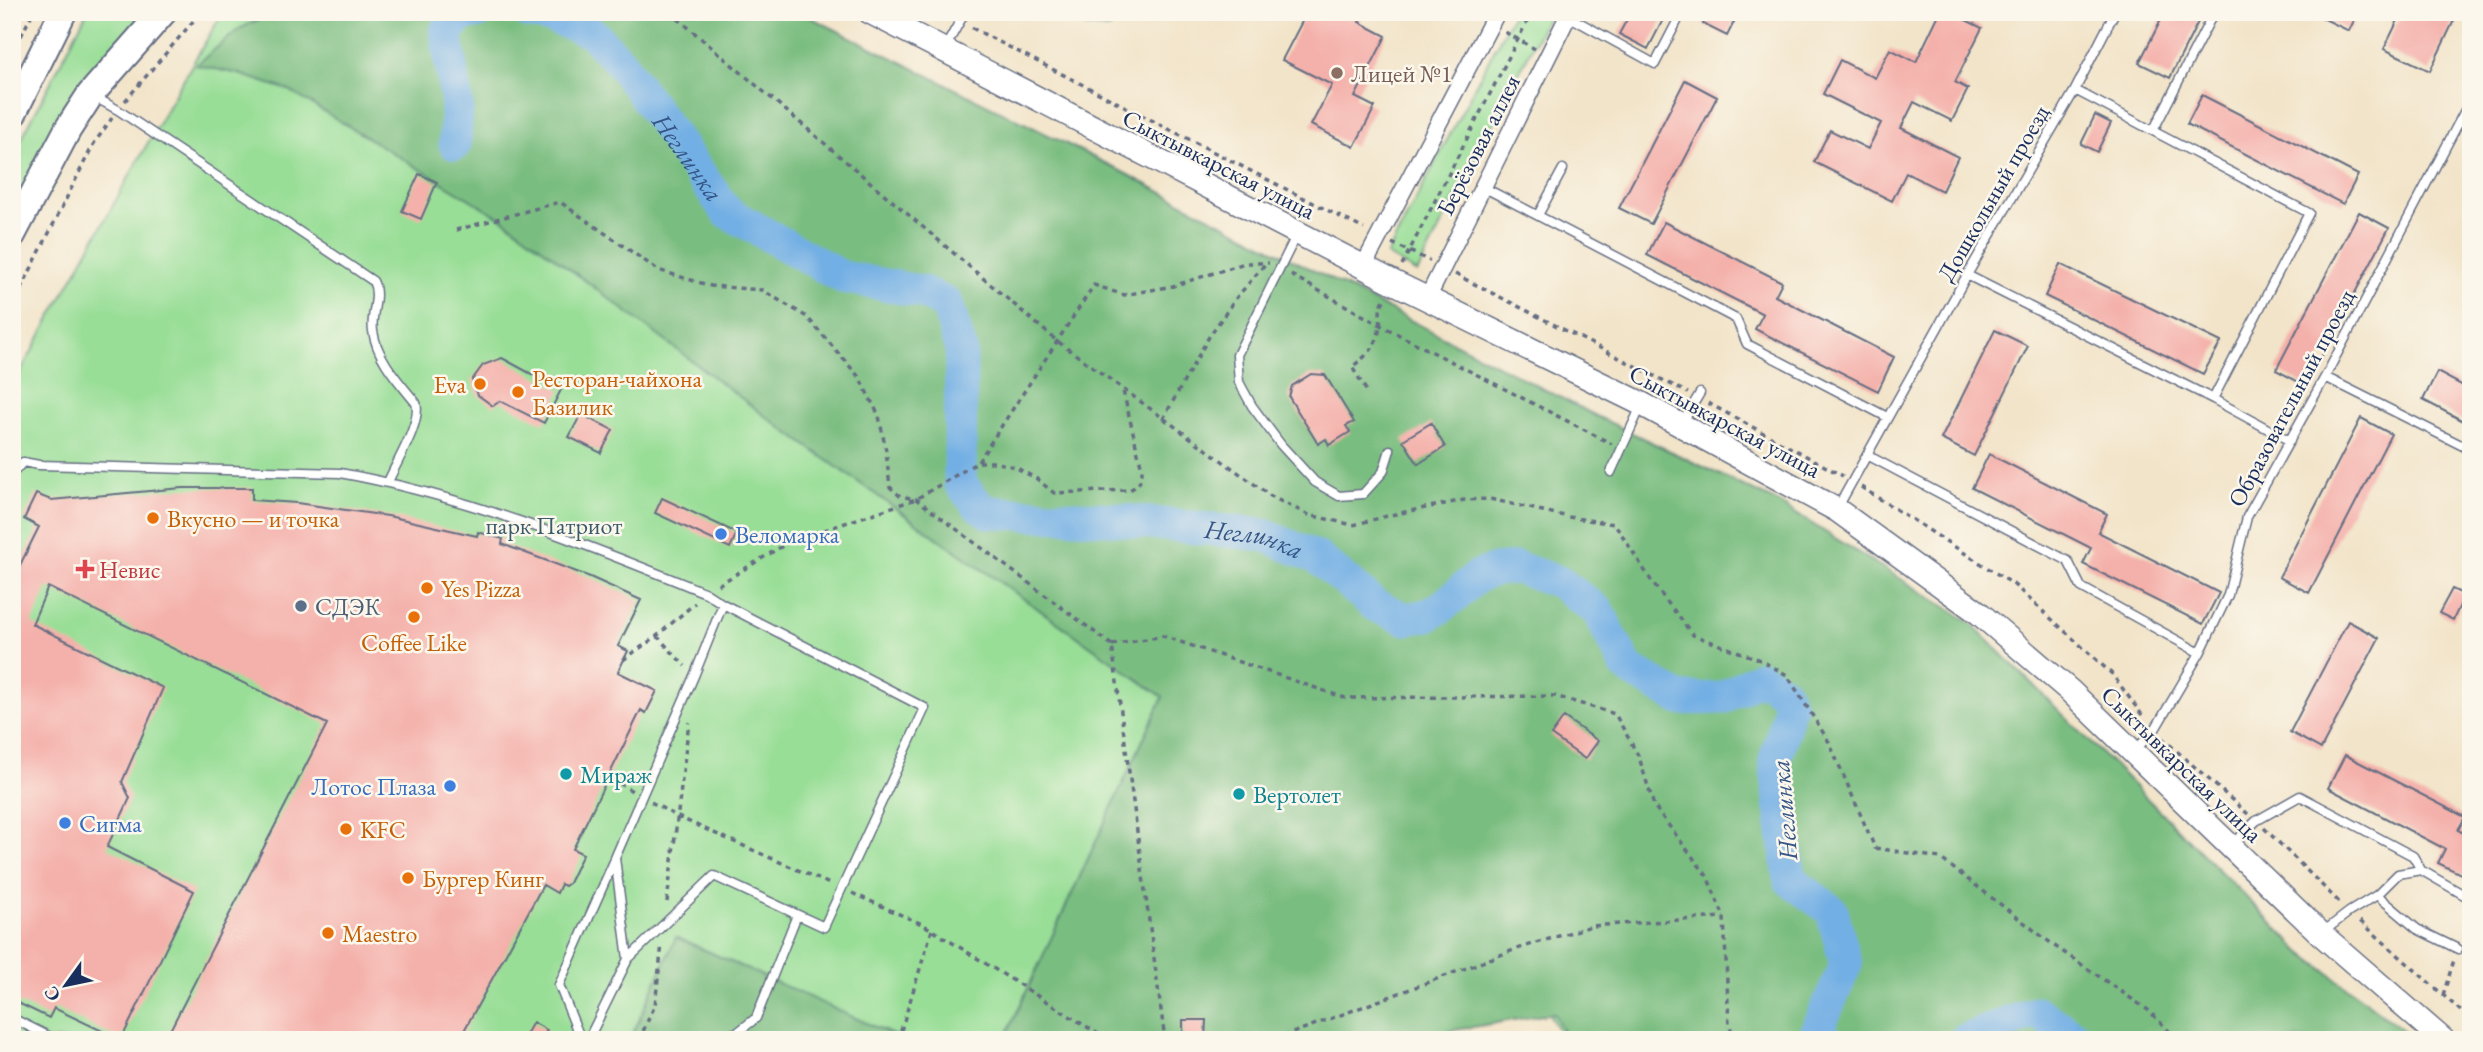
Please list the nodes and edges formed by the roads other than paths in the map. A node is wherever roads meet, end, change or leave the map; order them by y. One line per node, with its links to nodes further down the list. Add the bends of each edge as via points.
1 (63, 12): 14 (main road)
2 (163, 12): 12 (main road)
3 (870, 12): 10 (street, Сыктывкарская улица)
4 (965, 12): 10 (lane)
5 (1682, 12): 8 (lane, via 1655,64)
6 (2115, 12): 11 (lane)
7 (2214, 12): 15 (lane)
8 (1569, 14): 17 (street, Берёзовая аллея)
9 (1494, 19): 21 (street, Берёзовая аллея)
10 (943, 50): 19 (street, Сыктывкарская улица)
11 (2075, 90): 15 (lane, Дошкольный проезд); 22 (lane, Дошкольный проезд)
12 (90, 95): 20 (main road); 36 (lane, via 373,281 377,293 373,331 379,350 417,408)
13 (2471, 99): 24 (lane, Образовательный проезд)
14 (12, 115)
15 (2153, 131): 26 (lane, Дошкольный проезд, via 2309,213)
16 (1563, 169): 18 (lane)
17 (1483, 187): 18 (lane); 23 (street, Берёзовая аллея)
18 (1538, 215): 29 (lane, via 1736,319 1746,344)
19 (1298, 233): 21 (street, Сыктывкарская улица); 31 (lane, via 1237,355 1239,382 1282,445 1315,482 1339,496 1363,494 1383,471)
20 (12, 235)
21 (1363, 267): 23 (street, Сыктывкарская улица)
22 (1967, 275): 26 (lane); 29 (lane, Дошкольный проезд)
23 (1427, 299): 27 (street, Сыктывкарская улица)
24 (2325, 377): 30 (lane, Образовательный проезд); 32 (lane)
25 (1700, 393): 28 (lane)
26 (2213, 399): 30 (lane)
27 (1642, 404): 34 (lane); 37 (street, Сыктывкарская улица)
28 (1687, 415)
29 (1887, 417): 33 (lane, Дошкольный проезд)
30 (2290, 441): 39 (lane, Образовательный проезд, via 2247,517 2228,594)
31 (1390, 450)
32 (2471, 450)
33 (1867, 455): 37 (lane, Дошкольный проезд); 39 (lane, via 2068,561 2081,587)
34 (1611, 472)
35 (12, 474): 36 (lane, via 23,462 329,472)
36 (388, 482): 38 (lane, via 550,530)
37 (1837, 510): 40 (street, Сыктывкарская улица, via 1979,612)
38 (723, 604): 42 (lane); 46 (lane, via 925,708 824,928)
39 (2200, 653): 40 (lane, Образовательный проезд, via 2154,731)
40 (2133, 752): 41 (street, Сыктывкарская улица)
41 (2230, 847): 43 (lane, via 2256,821 2300,796 2413,856); 47 (street, Сыктывкарская улица)
42 (615, 858): 49 (lane); 52 (lane, via 559,985)
43 (2421, 870): 44 (lane, via 2398,874); 45 (lane)
44 (2377, 895): 47 (lane); 48 (lane, via 2417,929)
45 (2471, 899)
46 (797, 915): 49 (lane, via 714,876); 54 (lane, via 756,1018 738,1032)
47 (2321, 934): 55 (street, Сыктывкарская улица)
48 (2458, 950)
49 (628, 959): 53 (lane)
50 (12, 1018): 51 (lane)
51 (56, 1040)
52 (581, 1040)
53 (588, 1040)
54 (688, 1040)
55 (2443, 1040)

